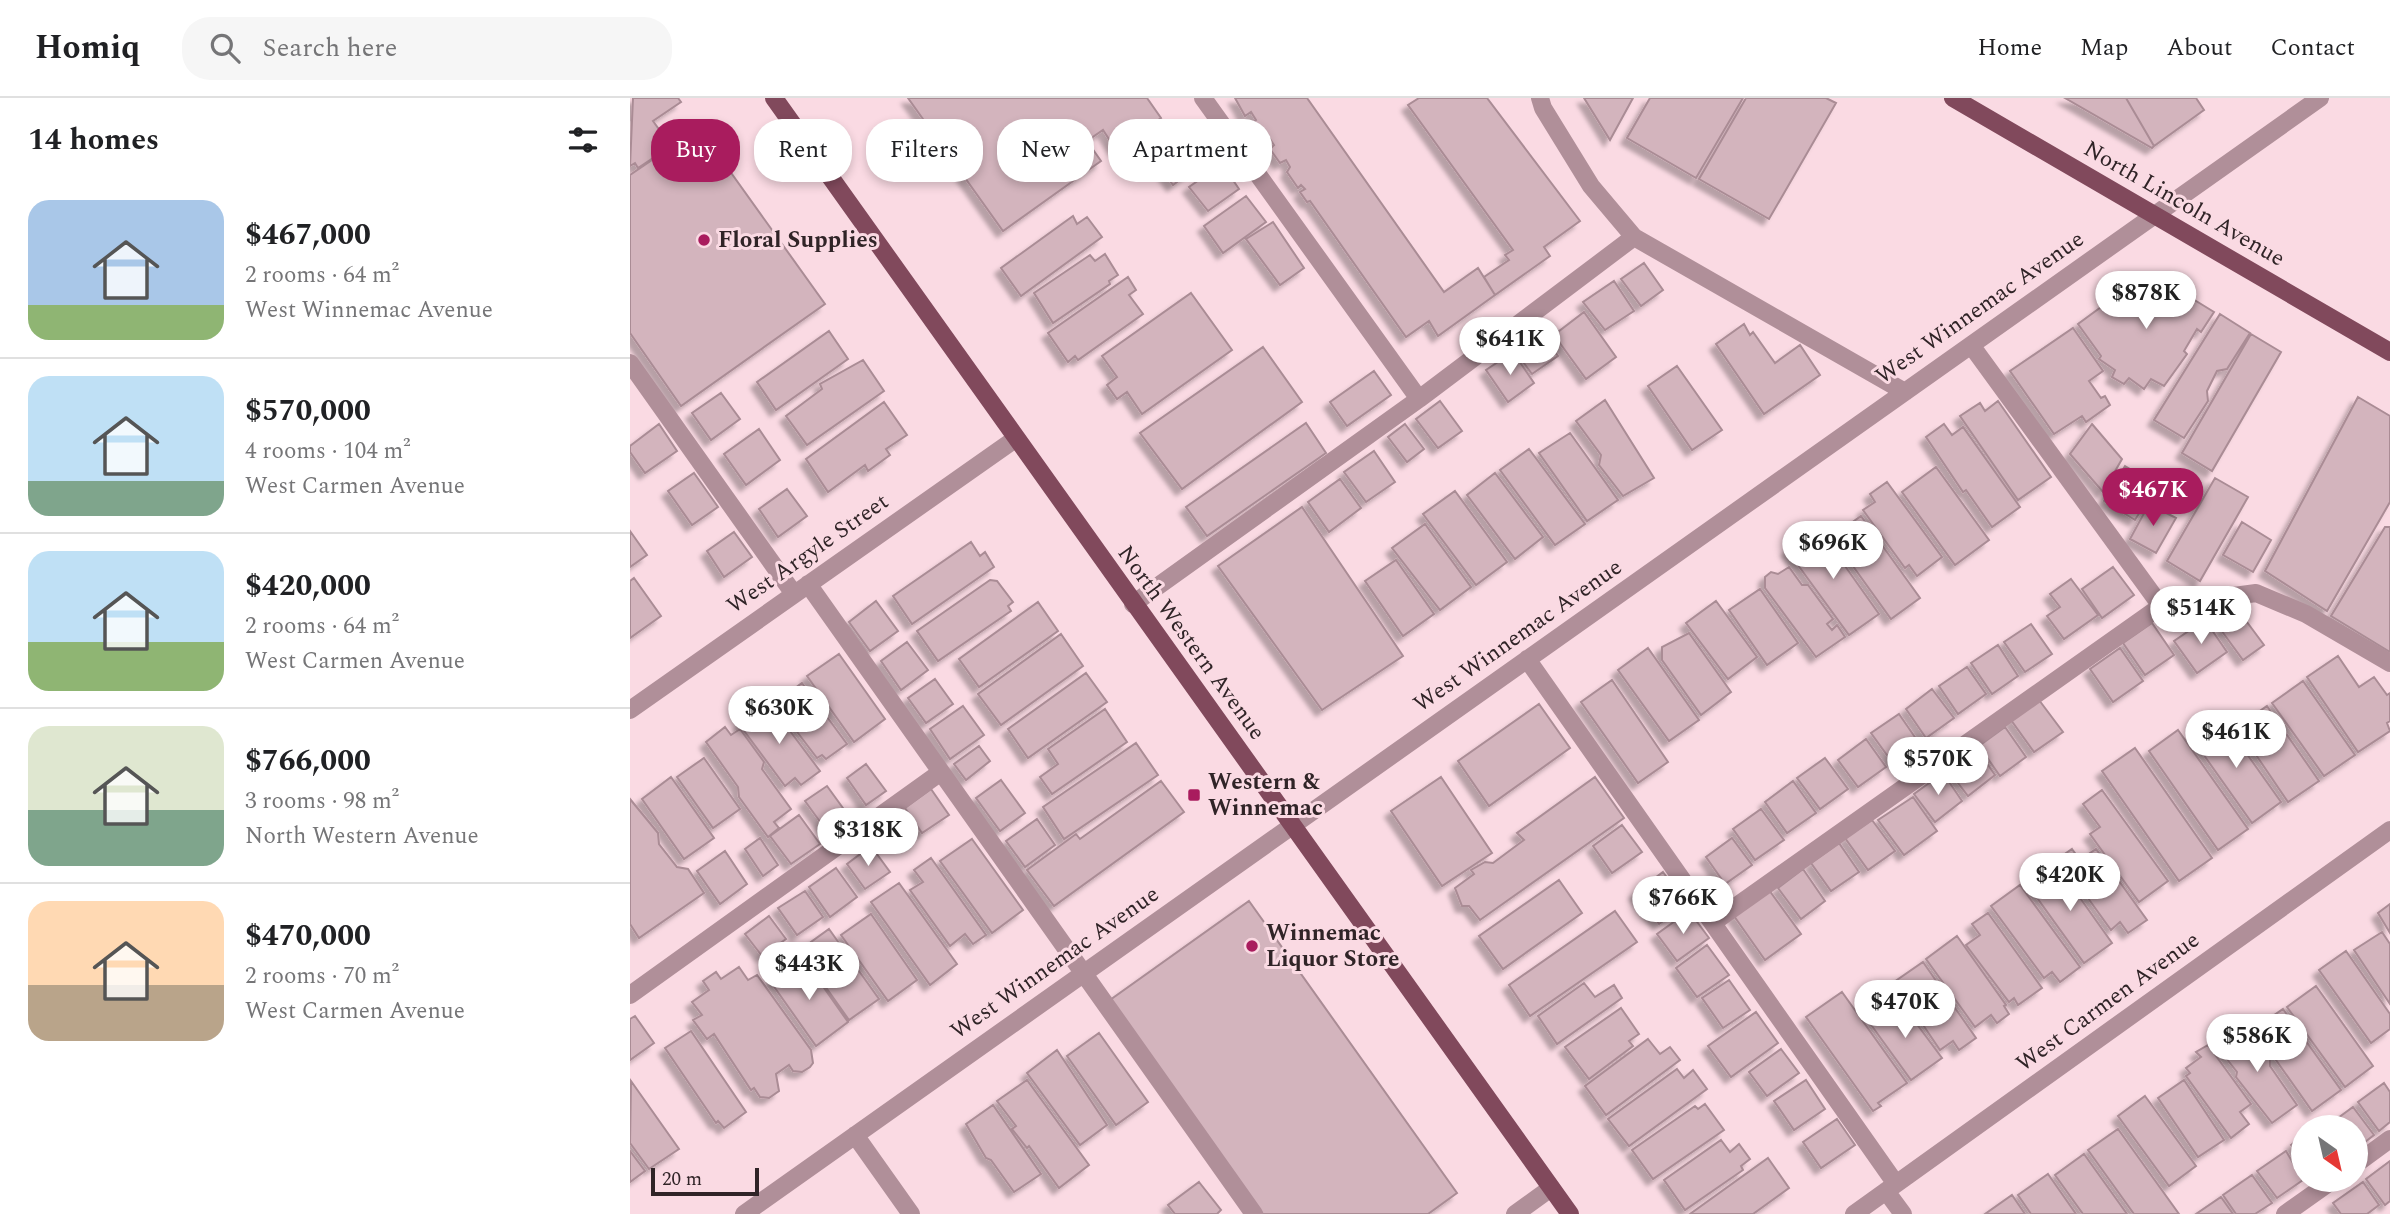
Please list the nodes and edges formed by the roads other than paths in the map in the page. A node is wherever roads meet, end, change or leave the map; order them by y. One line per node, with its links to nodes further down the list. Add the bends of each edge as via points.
1 (774, 98): 13 (main road, North Western Avenue)
2 (1203, 98): 12 (street)
3 (1540, 98): 7 (street, via 1591,186)
4 (1953, 98): 6 (main road, North Lincoln Avenue)
5 (2320, 98): 6 (street, West Winnemac Avenue)
6 (2154, 214): 8 (street, West Winnemac Avenue); 9 (main road, North Lincoln Avenue)
7 (1634, 237): 11 (street); 12 (street)
8 (1971, 345): 11 (street, West Winnemac Avenue); 16 (street)
9 (2390, 352)
10 (630, 363): 14 (street)
11 (1905, 392): 17 (street, West Winnemac Avenue)
12 (1419, 398): 15 (street)
13 (1015, 439): 14 (street, West Argyle Street); 15 (main road, North Western Avenue)
14 (801, 589): 19 (street, West Argyle Street); 20 (street)
15 (1133, 604): 21 (main road, North Western Avenue)
16 (2161, 606): 18 (street, via 2256,593 2306,614); 23 (street)
17 (1527, 659): 21 (street, West Winnemac Avenue); 23 (street)
18 (2390, 663)
19 (630, 710)
20 (941, 772): 24 (street); 25 (street)
21 (1292, 826): 24 (street, West Winnemac Avenue); 30 (main road, North Western Avenue)
22 (2390, 830): 29 (street, West Carmen Avenue)
23 (1714, 922): 29 (street)
24 (1084, 973): 26 (street, West Winnemac Avenue); 34 (street)
25 (630, 995)
26 (855, 1135): 32 (street, West Winnemac Avenue); 33 (street)
27 (2390, 1139): 28 (street)
28 (2368, 1155)
29 (1891, 1187): 37 (street, West Carmen Avenue); 38 (street)
30 (1552, 1188): 35 (street); 36 (main road, North Western Avenue)
31 (2316, 1192): 39 (street)
32 (744, 1214)
33 (911, 1214)
34 (1254, 1214)
35 (1515, 1214)
36 (1570, 1214)
37 (1854, 1214)
38 (1903, 1214)
39 (2284, 1214)

